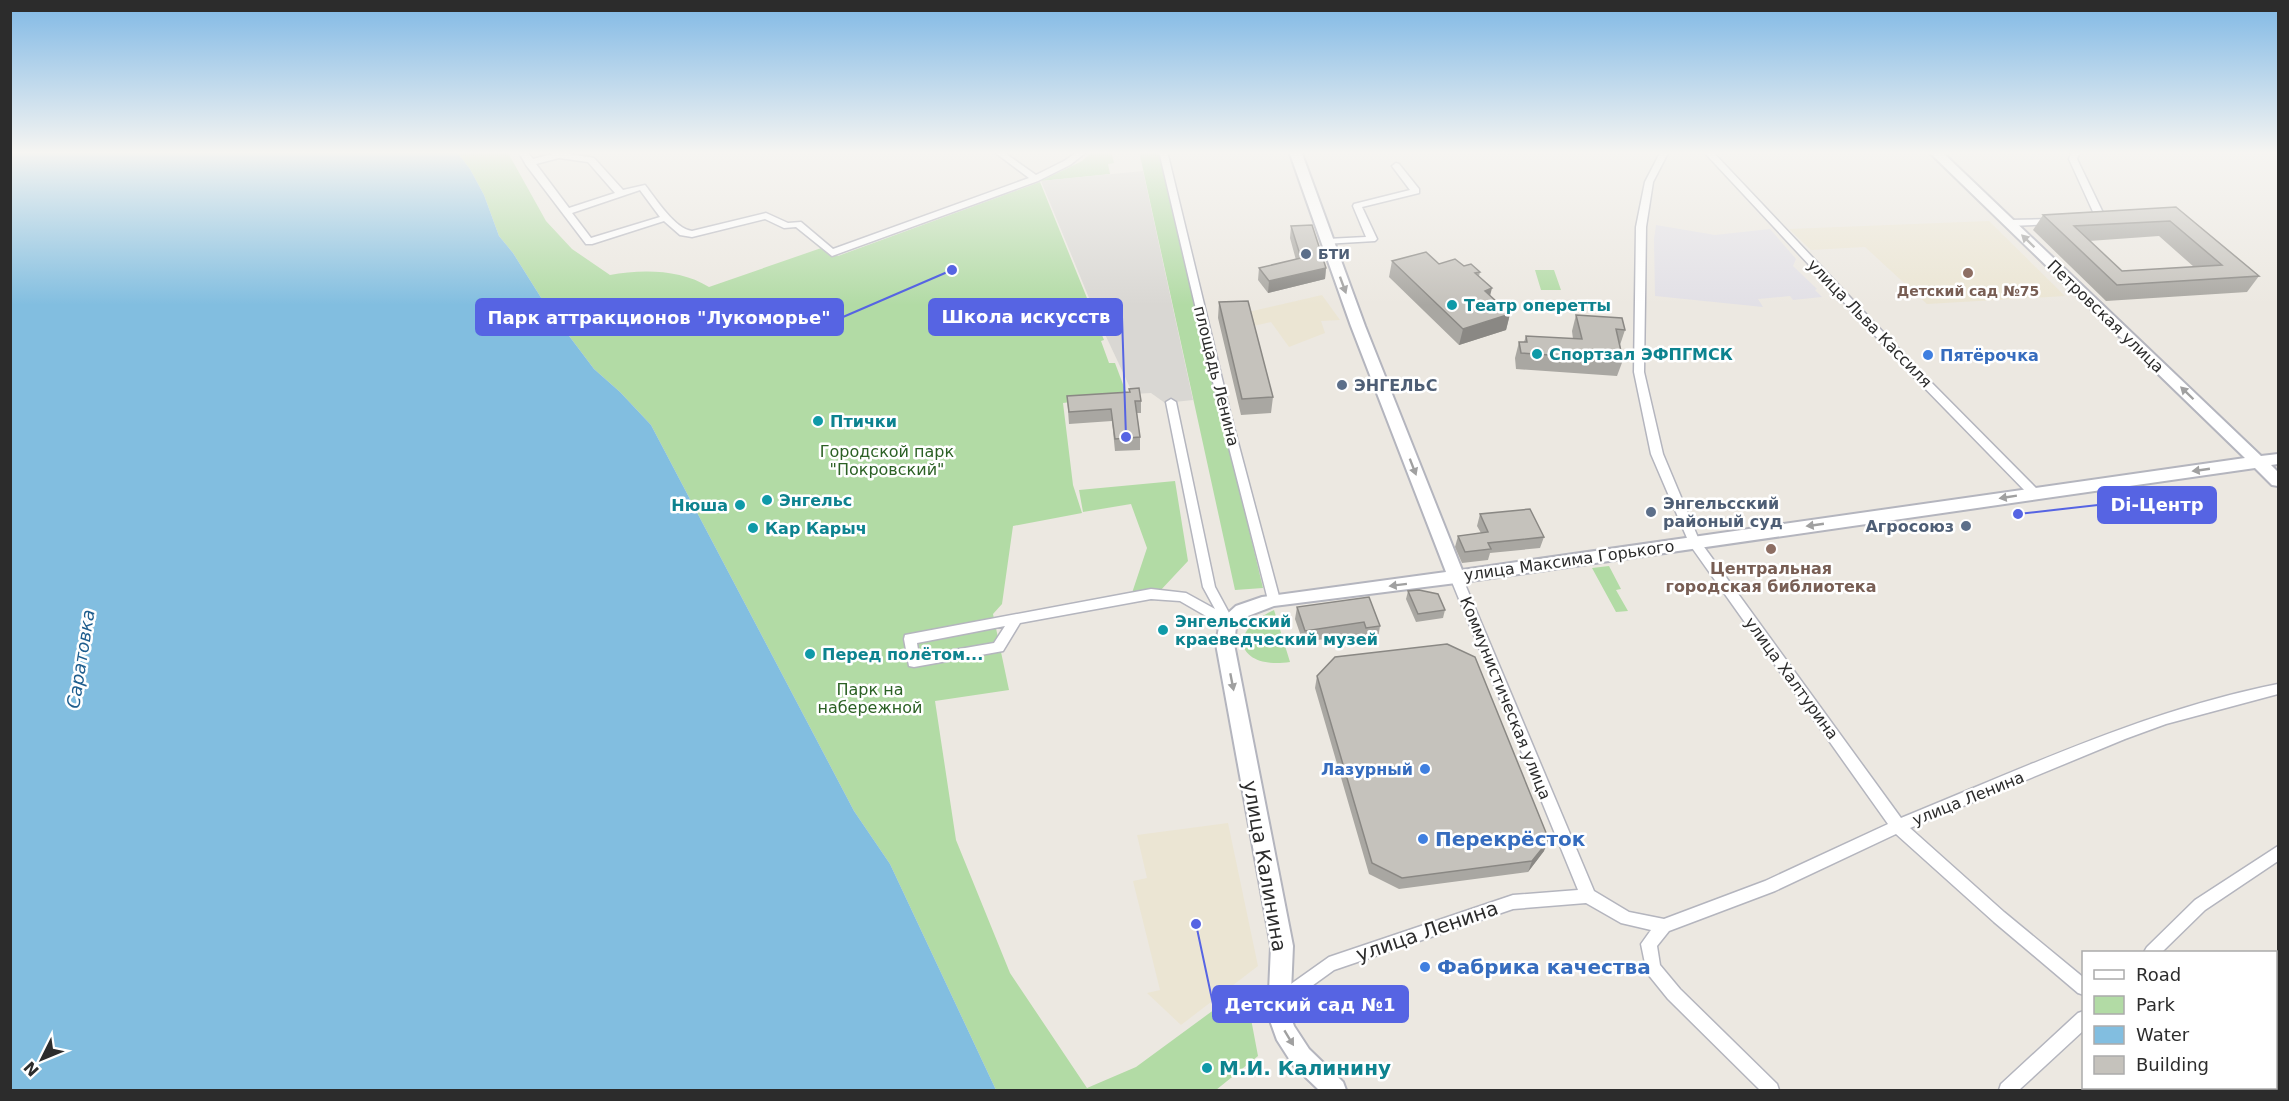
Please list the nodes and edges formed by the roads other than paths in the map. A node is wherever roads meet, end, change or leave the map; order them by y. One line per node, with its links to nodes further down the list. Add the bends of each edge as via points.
1 (558, 202): 12 (street)
2 (595, 202): 12 (street)
3 (654, 202): 13 (street)
4 (971, 202): 13 (street, via 832,253 798,224 782,225 766,216 692,234 683,233)
5 (1175, 202): 25 (street, площадь Ленина)
6 (1313, 202): 17 (main road, Коммунистическая улица)
7 (1371, 202): 17 (street, via 1357,206 1372,239)
8 (1645, 202): 23 (street, улица Халтурина, via 1641,227 1639,372 1657,454)
9 (1755, 202): 22 (street, улица Льва Кассиля)
10 (1988, 202): 16 (main road, Петровская улица)
11 (2093, 202): 15 (street, via 2100,217 2095,222)
12 (565, 212): 13 (street, via 589,242)
13 (666, 218)
14 (2063, 222): 16 (street)
15 (2084, 222)
16 (2009, 223): 20 (main road, Петровская улица, one-way to 16)
17 (1327, 242): 24 (main road, Коммунистическая улица, one-way to 24)
18 (1171, 402): 27 (street, via 1209,587)
19 (2278, 459): 20 (main road, улица Максима Горького)
20 (2259, 462): 21 (main road, Петровская улица); 22 (main road, улица Максима Горького, one-way to 22)
21 (2278, 481)
22 (2034, 493): 23 (main road, улица Максима Горького, one-way to 23)
23 (1694, 542): 24 (main road, улица Максима Горького); 29 (street, улица Халтурина)
24 (1456, 577): 25 (main road, улица Максима Горького, one-way to 25); 31 (street, Коммунистическая улица)
25 (1274, 600): 27 (main road, улица Максима Горького, via 1256,604)
26 (1016, 619): 26 (street, via 998,647 914,662 910,639); 27 (street, via 1151,594 1182,596)
27 (1228, 624): 35 (main road, улица Калинина, one-way to 35, via 1227,659 1282,946)
28 (2278, 689): 29 (street, улица Ленина, via 2165,719)
29 (1898, 826): 32 (street, улица Ленина, via 1770,886); 34 (street, улица Халтурина)
30 (2278, 853): 33 (street, via 2200,905)
31 (1588, 896): 32 (street, via 1626,918); 35 (street, улица Ленина, via 1513,902 1329,964)
32 (1664, 926): 38 (street, via 1649,944 1653,968)
33 (2153, 951)
34 (2082, 986)
35 (1280, 1001): 37 (main road, улица Калинина, one-way to 37, via 1279,1015 1285,1032 1301,1057)
36 (2082, 1021): 39 (street)
37 (1335, 1090)
38 (1771, 1090)
39 (2007, 1090)

